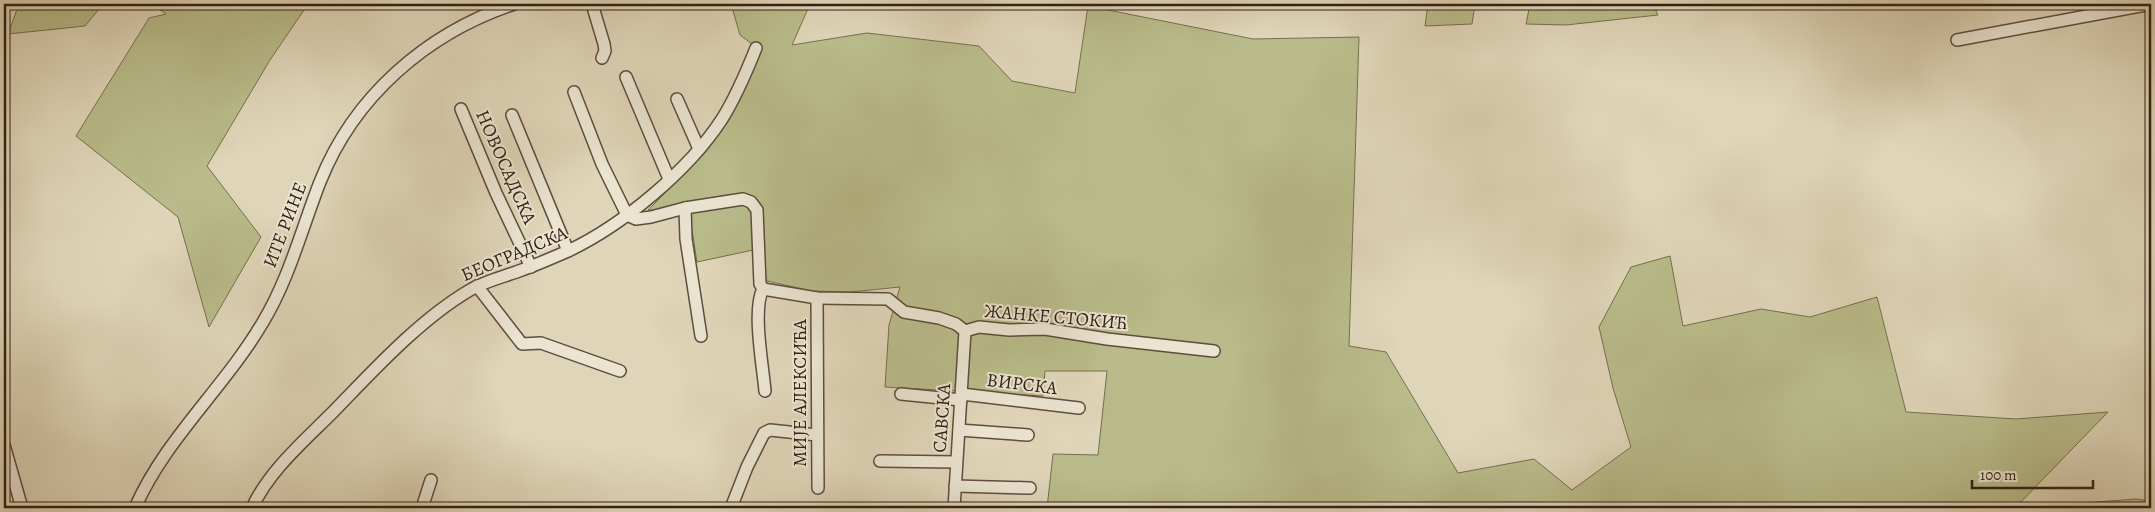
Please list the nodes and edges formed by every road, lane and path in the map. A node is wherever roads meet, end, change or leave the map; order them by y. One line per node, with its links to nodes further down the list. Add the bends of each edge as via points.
1 (514, 4): 40 (street, ИТЕ РИНЕ, via 453,30 420,53 385,83 355,118 325,170 269,313 156,467)
2 (592, 4): 6 (street, via 604,44)
3 (2151, 4): 4 (street)
4 (1958, 40)
5 (756, 48): 12 (street, БЕОГРАДСКА, via 734,99)
6 (602, 58)
7 (626, 77): 13 (street)
8 (574, 92): 15 (street, via 602,164)
9 (676, 99): 12 (street)
10 (461, 109): 17 (street, НОВОСАДСКА)
11 (512, 115): 16 (street)
12 (699, 148): 13 (street, БЕОГРАДСКА)
13 (669, 179): 15 (street, БЕОГРАДСКА)
14 (685, 208): 15 (street, via 644,218 632,219); 19 (street, via 743,199 754,204); 22 (street, via 686,239)
15 (627, 215): 16 (street, БЕОГРАДСКА)
16 (568, 251): 17 (street, БЕОГРАДСКА)
17 (531, 267): 18 (street, БЕОГРАДСКА)
18 (477, 286): 24 (street, via 522,344 541,343); 41 (street, БЕОГРАДСКА, via 442,308 345,400 269,480)
19 (763, 289): 20 (street, ЖАНКЕ СТОКИЋ); 25 (street, via 759,329)
20 (818, 298): 21 (street, ЖАНКЕ СТОКИЋ, via 888,299 904,312 939,318); 30 (street, МИЈЕ АЛЕКСИЋА)
21 (965, 331): 23 (street, ЖАНКЕ СТОКИЋ, via 984,326 1009,330 1045,329); 27 (street, САВСКА)
22 (700, 336)
23 (1214, 351)
24 (620, 371)
25 (765, 391)
26 (901, 394): 27 (street, ВИРСКА)
27 (961, 397): 28 (street, ВИРСКА); 29 (street, САВСКА)
28 (1079, 408)
29 (959, 430): 31 (street); 34 (street, САВСКА)
30 (817, 434): 37 (street, МИЈЕ АЛЕКСИЋА); 43 (street, via 764,432)
31 (1028, 435)
32 (4, 445): 39 (street)
33 (880, 461): 34 (street)
34 (956, 462): 36 (street, САВСКА)
35 (431, 480): 42 (street)
36 (955, 486): 38 (street); 44 (street, САВСКА)
37 (818, 488)
38 (1030, 488)
39 (22, 508)
40 (135, 508)
41 (252, 508)
42 (422, 508)
43 (731, 508)
44 (954, 508)

